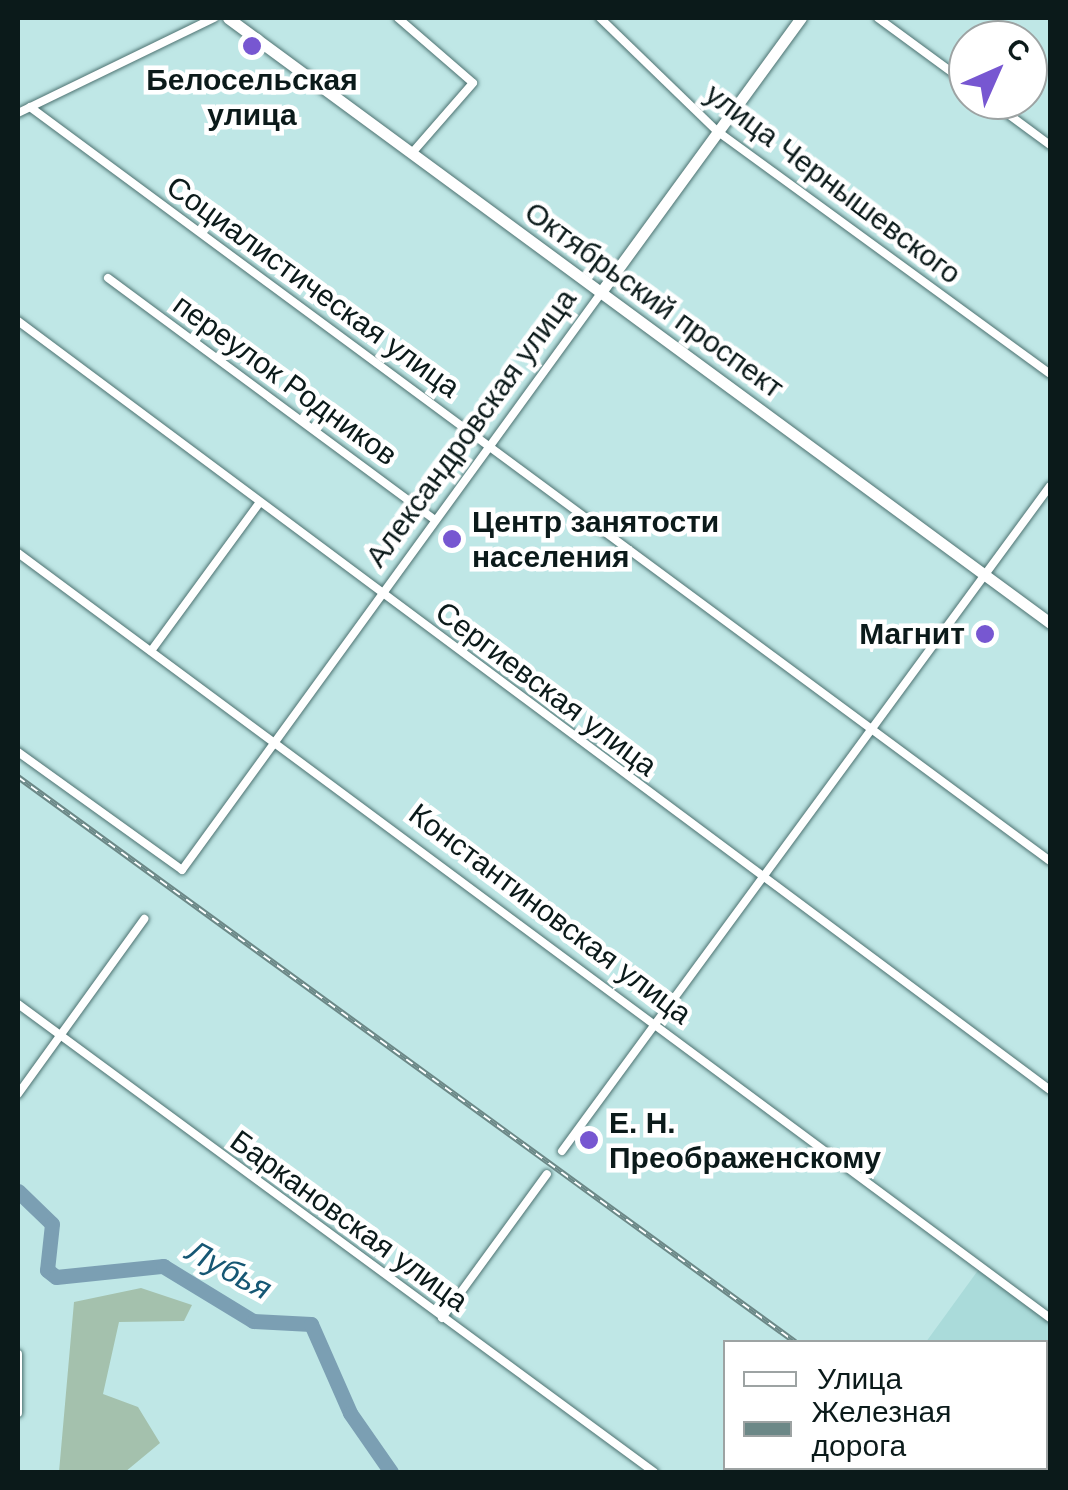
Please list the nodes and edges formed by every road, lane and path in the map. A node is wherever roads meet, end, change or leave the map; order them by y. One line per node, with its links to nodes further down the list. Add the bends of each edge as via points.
1 (214, 18): 8 (street)
2 (228, 18): 13 (street, Октябрьский проспект)
3 (398, 18): 13 (street, via 473,84)
4 (600, 18): 11 (street, улица Чернышевского)
5 (800, 18): 11 (street, Александровская улица)
6 (878, 18): 7 (street)
7 (948, 69)
8 (30, 107): 9 (street); 18 (street, Социалистическая улица)
9 (18, 113)
10 (1017, 120): 12 (street)
11 (717, 131): 15 (street, Александровская улица); 17 (street, улица Чернышевского)
12 (1050, 145)
13 (412, 153): 15 (street, Октябрьский проспект)
14 (108, 278): 21 (street, переулок Родников)
15 (601, 292): 18 (street, Александровская улица); 23 (street, Октябрьский проспект)
16 (18, 322): 20 (street, Сергиевская улица)
17 (1050, 374)
18 (489, 445): 21 (street, Александровская улица); 27 (street, Социалистическая улица)
19 (1050, 486): 23 (street)
20 (258, 505): 24 (street, Сергиевская улица); 26 (street)
21 (435, 520): 24 (street, Александровская улица)
22 (18, 553): 26 (street, Константиновская улица)
23 (986, 574): 25 (street, Октябрьский проспект); 27 (street)
24 (381, 592): 28 (street, Александровская улица); 31 (street, Сергиевская улица)
25 (1050, 623)
26 (151, 651): 28 (street, Константиновская улица)
27 (872, 731): 30 (street, Социалистическая улица); 31 (street)
28 (274, 741): 29 (street, Александровская улица, via 182,870); 34 (street, Константиновская улица)
29 (18, 752)
30 (1050, 861)
31 (763, 879): 34 (street); 36 (street, Сергиевская улица)
32 (144, 920): 35 (street)
33 (18, 1004): 35 (street, Баркановская улица)
34 (656, 1022): 38 (street); 41 (street, Константиновская улица)
35 (59, 1035): 37 (street); 40 (street, Баркановская улица)
36 (1050, 1090)
37 (18, 1094)
38 (562, 1151)
39 (547, 1174): 40 (street)
40 (442, 1318): 44 (street, Баркановская улица)
41 (1050, 1318)
42 (18, 1354): 43 (street, via 24,1390)
43 (18, 1413)
44 (654, 1472)

